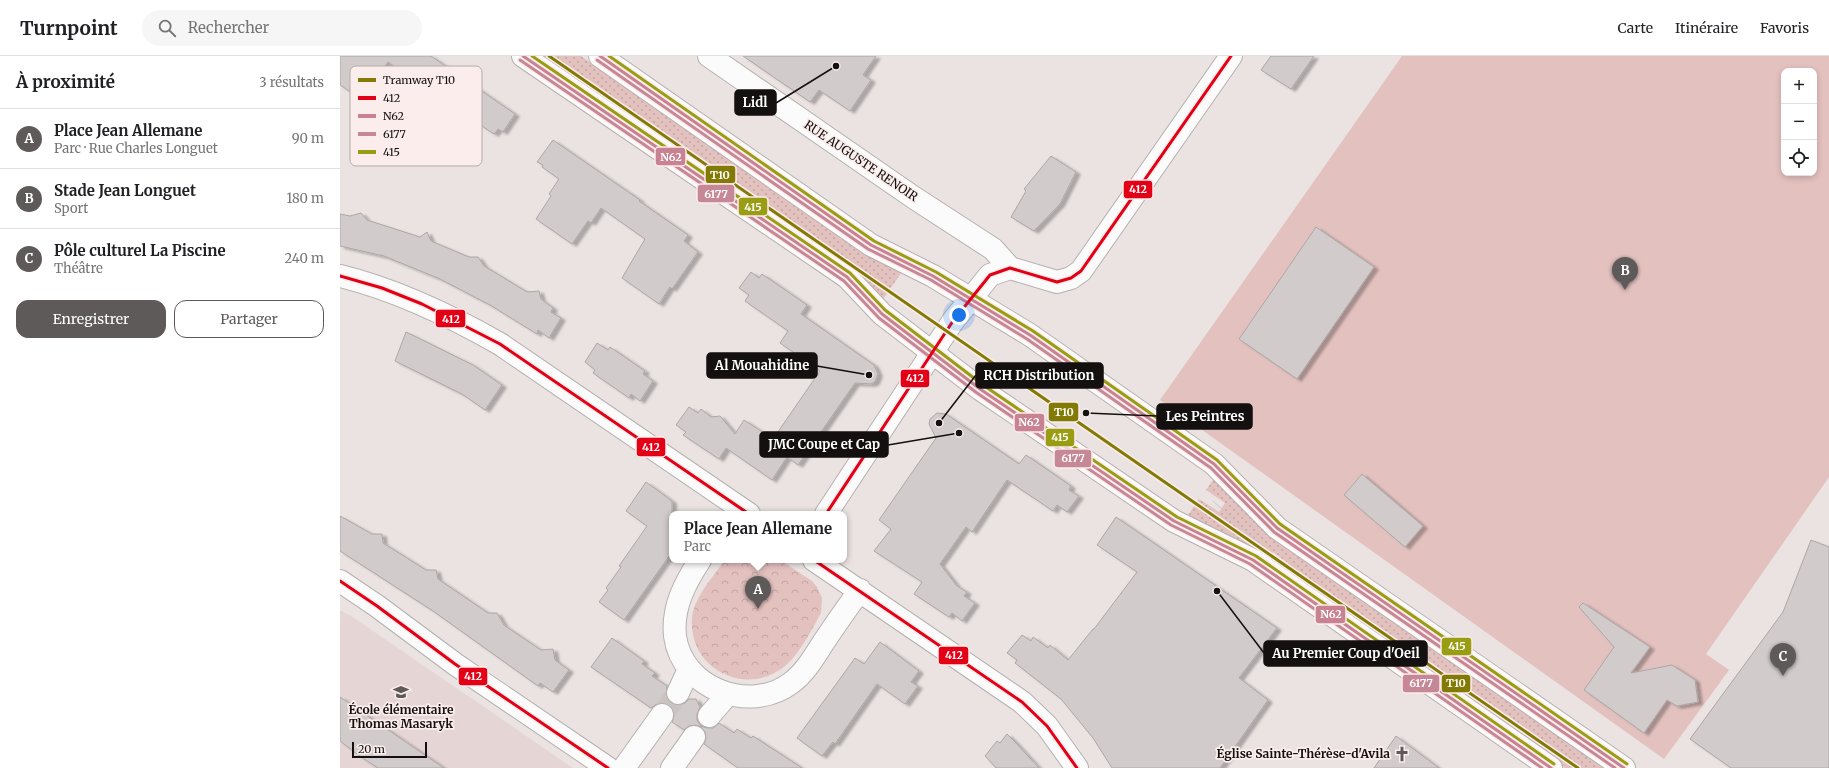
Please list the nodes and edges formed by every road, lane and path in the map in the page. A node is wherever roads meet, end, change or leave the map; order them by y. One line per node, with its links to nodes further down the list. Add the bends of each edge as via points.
1 (523, 56): 8 (street, via 847,277 882,314)
2 (600, 56): 7 (street, via 871,245 916,266)
3 (709, 56): 5 (street, RUE AUGUSTE RENOIR, via 993,249)
4 (1231, 56): 5 (street, via 1081,271 1071,278 1057,282)
5 (1000, 272): 7 (street)
6 (340, 276): 9 (street, via 415,301 459,320 500,344)
7 (970, 299): 8 (street); 26 (street, via 1019,327 1214,464 1277,528)
8 (932, 353): 10 (street); 25 (street, via 980,389 1174,521 1253,560)
9 (739, 511)
10 (828, 511)
11 (698, 563): 15 (street, via 687,580 677,606 675,621 675,637)
12 (819, 563): 14 (street)
13 (340, 581): 21 (street, via 455,664)
14 (860, 590): 17 (street, via 804,671 791,684 772,694 745,697); 24 (street, via 1022,702 1048,726)
15 (689, 669): 16 (street); 17 (street, via 709,686)
16 (678, 693)
17 (728, 694): 19 (street)
18 (662, 715): 22 (street)
19 (709, 716)
20 (694, 737): 23 (street)
21 (608, 768)
22 (624, 768)
23 (672, 768)
24 (1077, 768)
25 (1551, 768)
26 (1624, 768)

